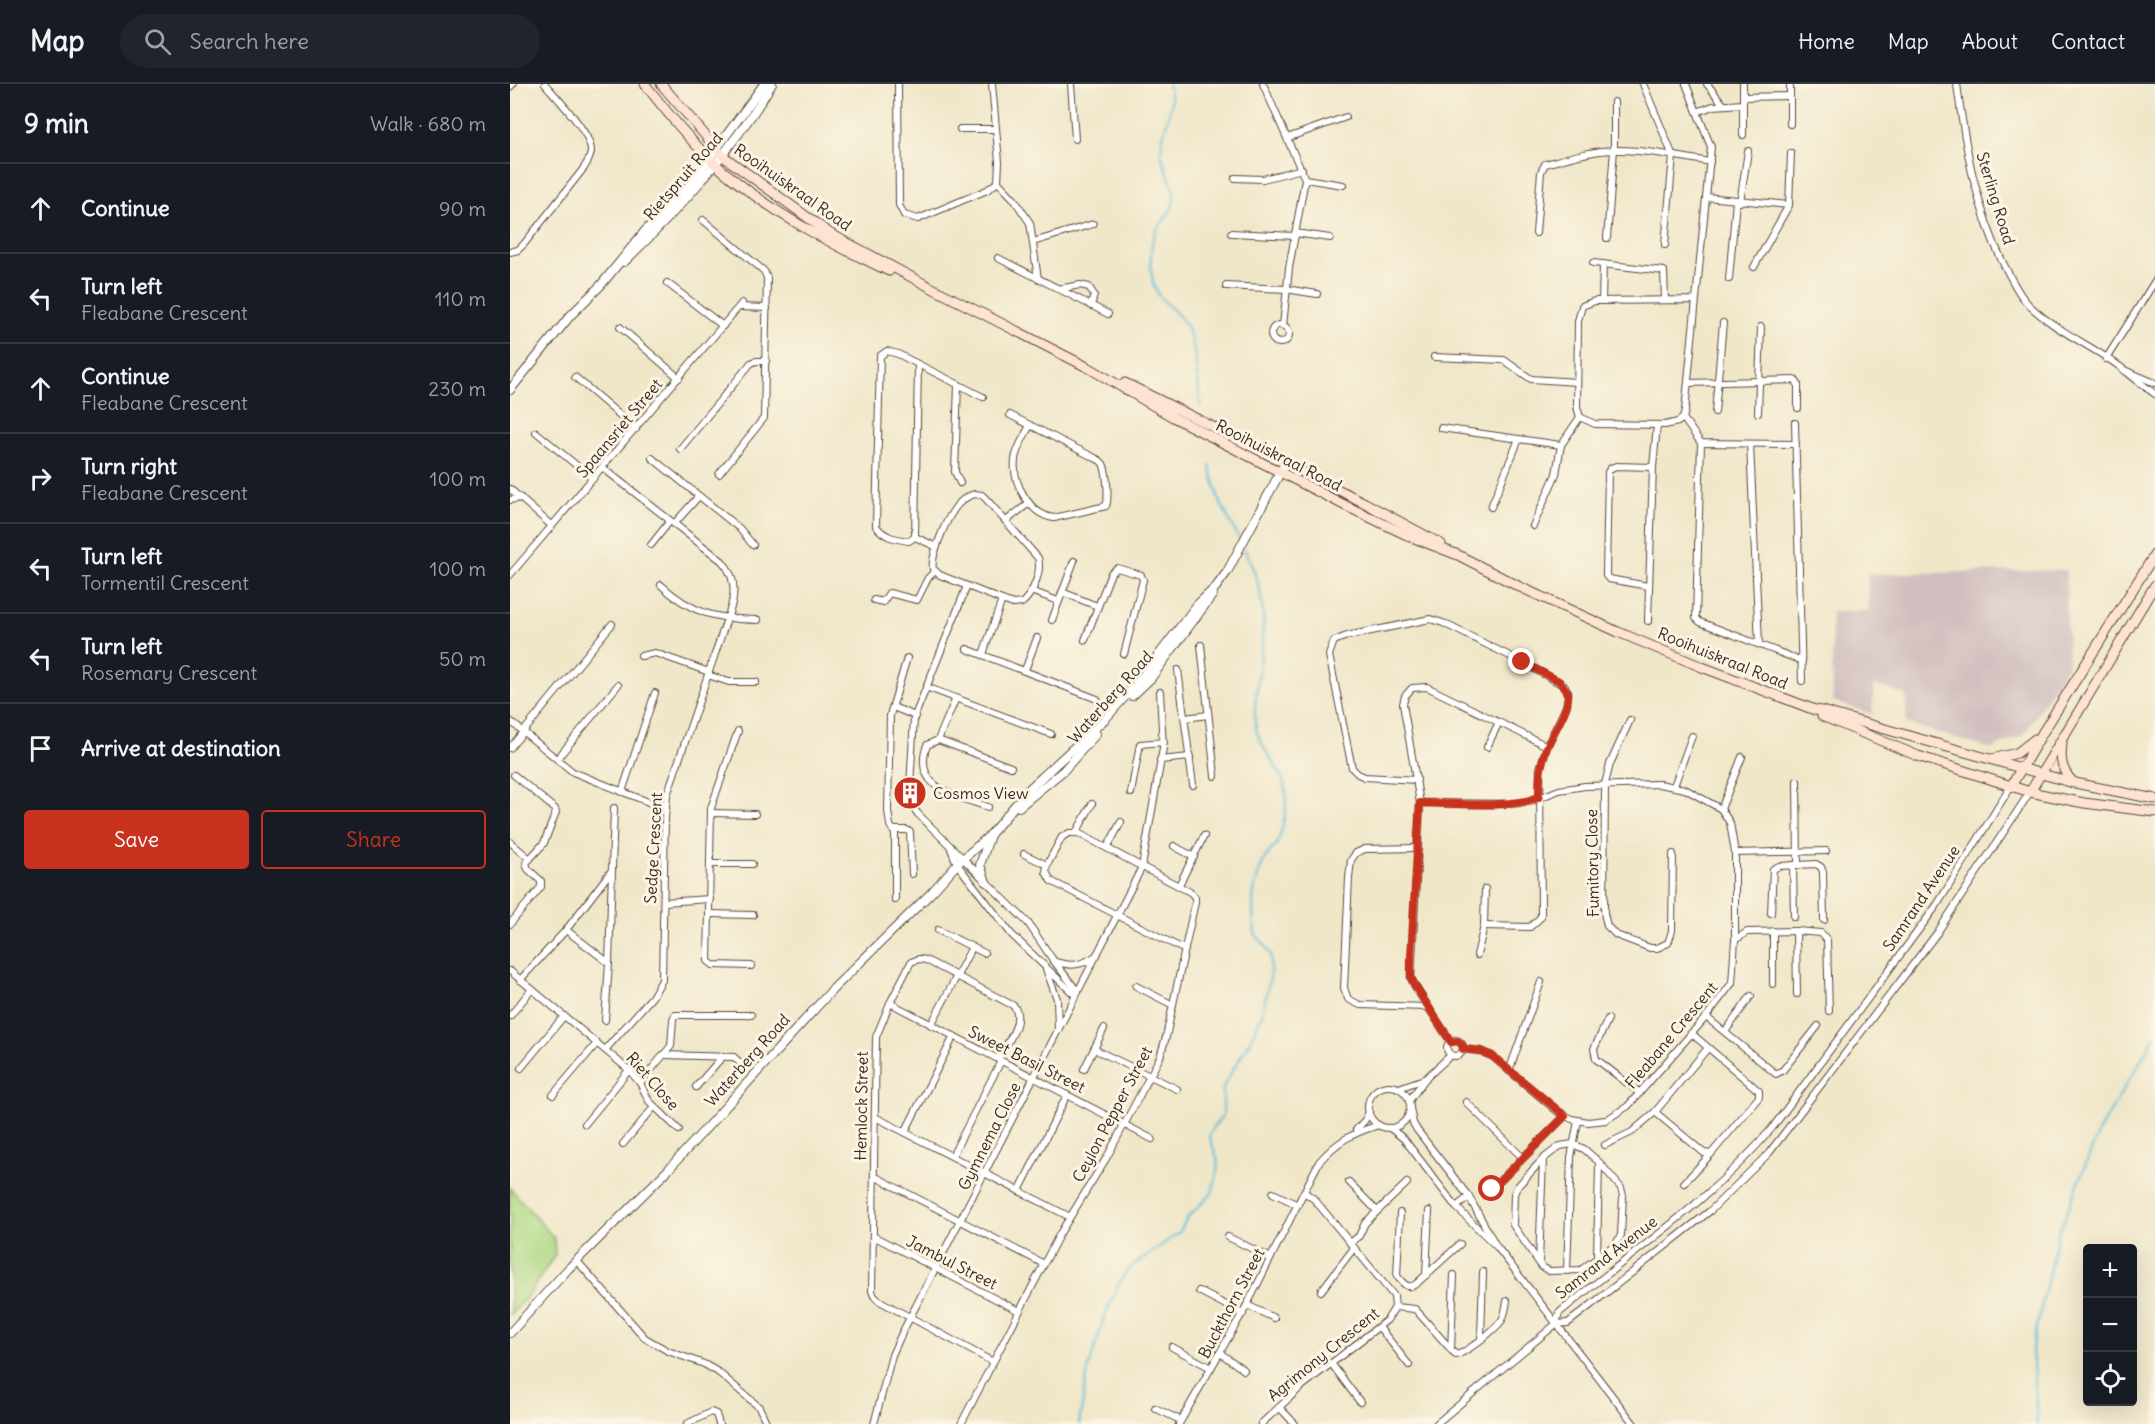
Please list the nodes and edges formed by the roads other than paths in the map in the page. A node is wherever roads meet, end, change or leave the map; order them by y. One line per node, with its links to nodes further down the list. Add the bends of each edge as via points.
1 (545, 84): 51 (street, via 585,134 590,154 584,168 524,244)
2 (645, 84): 32 (main road, Rooihuiskraal Road, via 664,108)
3 (661, 84): 32 (main road, Rooihuiskraal Road)
4 (764, 84): 32 (street, Rietspruit Road)
5 (772, 84): 32 (street, Rietspruit Road)
6 (898, 84): 37 (street, via 899,205 904,215 920,219)
7 (992, 84): 24 (street)
8 (1071, 84): 27 (street)
9 (1263, 84): 26 (street)
10 (1643, 84): 31 (street)
11 (1686, 84): 20 (street)
12 (1707, 84): 19 (street)
13 (1743, 84): 17 (street)
14 (1790, 84): 16 (street)
15 (1957, 84): 76 (street, Sterling Road, via 1975,186 1991,236 2020,294 2033,309)
16 (1790, 96): 17 (street); 22 (street)
17 (1743, 101): 19 (street); 25 (street)
18 (1614, 102): 28 (street)
19 (1723, 104): 20 (street)
20 (1696, 112): 33 (street, via 1709,139)
21 (1346, 117): 26 (street)
22 (1790, 124)
23 (960, 129): 24 (street)
24 (996, 129): 37 (street)
25 (1743, 135)
26 (1287, 138): 34 (street)
27 (1075, 139)
28 (1614, 150): 31 (street); 46 (street, via 1579,155 1542,167); 48 (street)
29 (1748, 151): 40 (street)
30 (1791, 153): 41 (street)
31 (1673, 156): 33 (street); 50 (street)
32 (716, 157): 79 (main road, Rooihuiskraal Road, via 829,233); 89 (street, Rietspruit Road, via 640,247 570,316)
33 (1710, 162): 39 (street)
34 (1302, 169): 35 (street, via 1263,179); 36 (street)
35 (1235, 178)
36 (1305, 179): 38 (street); 45 (street)
37 (998, 182): 49 (street, via 1027,218)
38 (1343, 185)
39 (1706, 197): 40 (street); 65 (street)
40 (1738, 201): 41 (street); 57 (street)
41 (1789, 205): 55 (street)
42 (703, 220): 68 (street, via 767,274)
43 (1093, 224): 49 (street)
44 (1231, 233): 45 (street)
45 (1295, 234): 47 (street); 62 (street)
46 (1536, 234)
47 (1330, 238)
48 (1607, 238)
49 (1033, 242): 56 (street)
50 (1665, 244)
51 (510, 252)
52 (998, 258): 56 (street)
53 (1593, 263): 54 (street)
54 (1603, 264): 64 (street, via 1664,271); 66 (street)
55 (1754, 267)
56 (1038, 279): 61 (street)
57 (1729, 279)
58 (2155, 281): 76 (street)
59 (667, 283): 71 (street)
60 (1226, 286): 62 (street)
61 (1058, 289): 67 (street); 67 (street, via 1088,286 1094,293)
62 (1286, 289): 63 (street); 72 (street)
63 (1317, 294)
64 (1665, 300): 65 (street); 66 (street)
65 (1695, 300): 85 (street)
66 (1602, 301): 84 (street, via 1586,304 1578,316)
67 (1091, 306): 69 (street)
68 (767, 308): 71 (street, Spaansriet Street, via 741,305); 77 (street)
69 (1108, 314)
70 (1723, 323): 86 (street)
71 (723, 326): 82 (street, Spaansriet Street)
72 (1283, 326)
73 (620, 327): 82 (street)
74 (1761, 327): 83 (street)
75 (1434, 357): 84 (street, via 1504,360 1531,380)
76 (2106, 358): 80 (street, Sterling Road)
77 (766, 361): 109 (street, via 751,363); 115 (street, via 763,420)
78 (918, 365): 88 (street); 128 (street); 128 (street, via 889,351 882,354 879,362 876,523 890,537 909,541)
79 (1091, 369): 111 (main road, Rooihuiskraal Road); 114 (main road, Rooihuiskraal Road)
80 (2124, 370): 87 (street, Sterling Road); 90 (street, Sterling Road)
81 (575, 377): 102 (street)
82 (679, 378): 102 (street, Spaansriet Street)
83 (1759, 381): 86 (street); 92 (street, via 1796,381); 94 (street)
84 (1577, 382): 96 (street)
85 (1688, 383): 86 (street); 97 (street)
86 (1717, 383): 93 (street)
87 (2155, 383)
88 (958, 384): 91 (street); 117 (street, via 955,472)
89 (510, 390)
90 (2155, 394)
91 (983, 397)
92 (1798, 408)
93 (1716, 412)
94 (1758, 413)
95 (1010, 415): 100 (street)
96 (1580, 417): 99 (street, via 1595,424); 108 (street)
97 (1683, 418): 99 (street, via 1673,424); 105 (street)
98 (1796, 423): 107 (street)
99 (1657, 424): 112 (street)
100 (1030, 425): 122 (street, via 1014,462 1017,480); 122 (street, via 1101,461 1108,502 1102,508 1054,518)
101 (1441, 428): 104 (street)
102 (636, 429): 113 (street, Spaansriet Street)
103 (536, 432): 116 (street)
104 (1519, 439): 108 (street); 123 (street)
105 (1701, 443): 106 (street); 154 (street, via 1696,618)
106 (1750, 444): 107 (street); 154 (street)
107 (1796, 444): 161 (street)
108 (1560, 446): 127 (street, via 1556,474)
109 (680, 449)
110 (652, 458): 119 (street)
111 (1286, 462): 114 (street, Waterberg Road); 133 (main road, Rooihuiskraal Road)
112 (1653, 467): 140 (street); 140 (street, via 1616,466 1608,472 1606,576)
113 (603, 468): 116 (street, Spaansriet Street); 125 (street, Sedge Crescent)
114 (1280, 473): 133 (main road, Rooihuiskraal Road, via 1409,536); 228 (street, Waterberg Road, via 1237,556 1216,587 1201,600 1106,718 1028,791)
115 (719, 474)
116 (593, 479): 126 (street, Spaansriet Street)
117 (960, 483)
118 (510, 489): 120 (street)
119 (699, 496): 125 (street); 130 (street, via 739,528)
120 (521, 498): 121 (street); 126 (street)
121 (510, 500)
122 (1029, 503): 124 (street)
123 (1491, 507)
124 (1006, 521): 131 (street, via 982,495 969,496 952,511); 141 (street, via 1038,558)
125 (672, 522): 129 (street); 147 (street, Sedge Crescent, via 729,570 733,594)
126 (552, 526): 135 (street, Spaansriet Street)
127 (1533, 526)
128 (915, 537): 131 (street)
129 (651, 545)
130 (753, 545)
131 (937, 547): 136 (street, via 932,561)
132 (2155, 554): 183 (main road, Samrand Avenue)
133 (1458, 555): 174 (main road, Rooihuiskraal Road, via 1629,637)
134 (1074, 561): 142 (street)
135 (512, 570)
136 (935, 571): 139 (street); 143 (street, via 917,600 889,593 883,602)
137 (661, 585): 147 (street, via 683,604)
138 (2155, 585): 186 (main road, Samrand Avenue)
139 (967, 586): 144 (street); 168 (street)
140 (1648, 586): 150 (street)
141 (1031, 591): 144 (street, via 1019,604); 145 (street)
142 (1062, 592): 145 (street); 146 (street)
143 (874, 600)
144 (1002, 600): 157 (street)
145 (1058, 601): 149 (street)
146 (1097, 606): 153 (street); 158 (street, via 1114,570 1120,568 1142,577)
147 (726, 619): 148 (street); 164 (street, Sedge Crescent)
148 (758, 620)
149 (1052, 620)
150 (1648, 621)
151 (612, 624): 182 (street)
152 (1037, 638): 163 (street)
153 (1085, 640)
154 (1759, 644): 161 (street)
155 (1201, 645): 175 (street)
156 (968, 649): 157 (street)
157 (983, 654): 163 (street)
158 (1124, 654)
159 (641, 656): 164 (street, via 655,653)
160 (907, 658): 173 (street)
161 (1802, 660): 165 (street)
162 (1178, 669): 177 (street)
163 (1025, 670): 172 (street)
164 (708, 673): 166 (street, via 729,682); 220 (street, Sedge Crescent, via 670,784)
165 (1802, 681)
166 (756, 682)
167 (618, 685): 194 (street)
168 (926, 687): 171 (street); 176 (street)
169 (1160, 692): 188 (street, Gymnema Close)
170 (655, 693): 210 (street)
171 (956, 698): 184 (street); 187 (street)
172 (1097, 699)
173 (893, 707): 176 (street); 226 (street, via 888,811)
174 (1815, 710): 195 (main road, Rooihuiskraal Road); 209 (main road, Rooihuiskraal Road, via 1894,747)
175 (1208, 715): 177 (street); 201 (street)
176 (915, 716): 207 (street)
177 (1185, 718): 192 (street)
178 (1630, 720): 205 (street)
179 (510, 721): 182 (street)
180 (1499, 722): 189 (street); 190 (street); 202 (street, via 1427,687 1410,689 1403,704)
181 (738, 731): 223 (street)
182 (524, 732): 191 (street); 194 (street)
183 (2043, 732): 195 (main road, via 2017,753); 198 (main road, Samrand Avenue)
184 (1051, 734)
185 (1692, 735): 208 (street)
186 (2062, 738): 199 (main road, Samrand Avenue); 204 (main road, via 2062,765)
187 (938, 740): 197 (street); 218 (street, via 926,747 930,781 939,789)
188 (1164, 742): 196 (street, Gymnema Close); 212 (street, via 1140,744)
189 (1547, 746): 202 (street, via 1567,705 1568,692 1550,676 1433,620 1340,638 1332,644 1329,654 1353,768 1365,777); 213 (street, via 1540,769)
190 (1487, 747)
191 (510, 748)
192 (1190, 757): 196 (street); 206 (street)
193 (1742, 757): 221 (street)
194 (557, 759): 210 (street, via 578,774)
195 (1989, 759): 198 (main road, Rooihuiskraal Road)
196 (1160, 760): 246 (street, Gymnema Close)
197 (1011, 767)
198 (2021, 769): 199 (main road, Rooihuiskraal Road); 209 (main road, Samrand Avenue)
199 (2040, 774): 204 (main road, Rooihuiskraal Road); 211 (main road, Samrand Avenue)
200 (514, 775): 240 (street, via 556,811 545,841)
201 (1215, 776)
202 (1418, 780): 216 (street)
203 (1797, 782): 234 (street)
204 (2075, 783): 215 (main road, Rooihuiskraal Road)
205 (1605, 784): 208 (street); 213 (street, via 1558,790); 238 (street, Fumitory Close, via 1604,913 1607,926 1616,935 1650,948 1668,943 1672,932)
206 (1193, 785)
207 (910, 786)
208 (1674, 786): 221 (street)
209 (2012, 786): 211 (main road, Rooihuiskraal Road); 398 (street, Samrand Avenue, via 1919,932 1760,1142 1706,1197 1559,1313)
210 (622, 792): 220 (street)
211 (2030, 792): 222 (main road, Rooihuiskraal Road); 398 (street, Samrand Avenue, via 1937,933 1769,1153 1701,1218 1568,1323)
212 (1131, 793)
213 (1539, 797): 216 (street, via 1511,804); 264 (street, via 1541,918 1530,927)
214 (910, 799): 241 (street, via 918,814)
215 (2155, 799)
216 (1420, 803): 233 (street)
217 (1092, 804): 227 (street)
218 (988, 807)
219 (614, 808): 247 (street)
220 (666, 809): 254 (street, Sedge Crescent)
221 (1721, 809): 236 (street, Fleabane Crescent, via 1730,823)
222 (2155, 812)
223 (711, 813): 224 (street); 242 (street)
224 (754, 814)
225 (1121, 822): 232 (street)
226 (893, 830): 248 (street, via 910,832); 253 (street)
227 (1077, 833): 232 (street); 244 (street, via 1064,836)
228 (990, 835): 241 (street, Waterberg Road); 249 (street, via 980,865)
229 (1204, 836): 239 (street)
230 (510, 842): 240 (street)
231 (1174, 846): 239 (street)
232 (1107, 848): 246 (street)
233 (1418, 848): 291 (street, via 1411,973); 291 (street, via 1365,849 1352,860 1344,988 1348,999 1360,1005)
234 (1797, 851): 235 (street); 236 (street); 245 (street)
235 (1826, 851)
236 (1735, 853): 269 (street, Fleabane Crescent)
237 (1024, 854): 244 (street)
238 (1673, 854)
239 (1194, 856): 250 (street)
240 (530, 859): 263 (street, via 527,867 541,881 541,887)
241 (960, 861): 249 (street); 261 (street); 379 (street, Waterberg Road)
242 (711, 864): 243 (street); 252 (street)
243 (753, 864)
244 (1047, 865): 259 (street, via 1047,876 1054,883)
245 (1795, 865): 256 (street, via 1773,869); 260 (street); 262 (street, via 1816,864 1822,869)
246 (1142, 867): 250 (street); 259 (street, Gymnema Close)
247 (612, 870): 265 (street); 276 (street)
248 (912, 874)
249 (986, 882): 255 (street)
250 (1179, 885): 271 (street, Ceylon Pepper Street, via 1192,893 1195,902)
251 (1485, 889): 264 (street)
252 (710, 899): 254 (street); 257 (street)
253 (895, 900)
254 (664, 902): 311 (street, Sedge Crescent, via 661,984)
255 (1012, 908): 261 (street); 275 (street, via 1028,923)
256 (1771, 913)
257 (710, 914): 258 (street); 278 (street, via 709,963)
258 (753, 915)
259 (1118, 916): 271 (street); 273 (street, Gymnema Close)
260 (1794, 917)
261 (1000, 919): 277 (street)
262 (1824, 920)
263 (510, 924)
264 (1484, 926): 274 (street)
265 (566, 930): 276 (street); 281 (street)
266 (938, 930): 270 (street)
267 (1773, 931): 268 (street); 269 (street, via 1747,932); 283 (street)
268 (1796, 931): 287 (street); 292 (street, via 1821,933 1827,940)
269 (1735, 940): 296 (street, Fleabane Crescent, via 1732,983)
270 (972, 947): 272 (street); 280 (street)
271 (1185, 950): 290 (street, Ceylon Pepper Street)
272 (984, 954)
273 (1098, 955): 275 (street, via 1075,965); 286 (street, Gymnema Close)
274 (1477, 955)
275 (1053, 960): 286 (street)
276 (609, 963): 298 (street)
277 (1045, 965): 286 (street); 302 (street, via 1058,999)
278 (751, 966)
279 (510, 971): 281 (street)
280 (956, 976): 289 (street, Hemlock Street, via 926,960 915,960 908,966); 299 (street); 315 (street, Hemlock Street, via 1017,1010 1016,1024)
281 (520, 980): 285 (street)
282 (1541, 982): 320 (street)
283 (1773, 984)
284 (1136, 986): 290 (street)
285 (532, 989): 294 (street); 295 (street)
286 (1077, 994): 302 (street, Gymnema Close)
287 (1797, 994)
288 (1751, 996): 303 (street)
289 (890, 1003): 299 (street, Sweet Basil Street); 337 (street, Hemlock Street, via 876,1037)
290 (1173, 1005): 321 (street, Ceylon Pepper Street, via 1163,1048)
291 (1428, 1007): 306 (street)
292 (1829, 1011)
293 (751, 1015): 312 (street, via 677,1014 673,1019 672,1043)
294 (510, 1016)
295 (564, 1016): 307 (street); 317 (street)
296 (1706, 1017): 303 (street); 304 (street, Fleabane Crescent)
297 (1608, 1019): 328 (street, via 1596,1042 1596,1059)
298 (605, 1020)
299 (931, 1025): 305 (street, Sweet Basil Street)
300 (1818, 1026): 303 (street, via 1784,1071 1776,1074)
301 (1104, 1029): 308 (street)
302 (1058, 1032): 322 (street, Gymnema Close)
303 (1725, 1032)
304 (1691, 1034): 310 (street); 328 (street, Fleabane Crescent)
305 (954, 1036): 315 (street, Sweet Basil Street); 344 (street)
306 (1451, 1042): 309 (street, via 1458,1041); 313 (street)
307 (597, 1043): 311 (street); 329 (street)
308 (1094, 1049): 318 (street); 321 (street)
309 (1463, 1049): 313 (street, via 1460,1055); 320 (street, Fleabane Crescent, via 1488,1054)
310 (1707, 1049): 335 (street); 350 (street, via 1760,1092)
311 (605, 1050): 319 (street, Riet Close)
312 (663, 1055): 314 (street); 324 (street)
313 (1451, 1055): 323 (street)
314 (723, 1056): 316 (street, via 734,1057); 325 (street)
315 (1000, 1060): 322 (street, Sweet Basil Street); 351 (street, Hemlock Street)
316 (740, 1063)
317 (521, 1068)
318 (1084, 1069)
319 (629, 1070): 324 (street, Riet Close); 339 (street)
320 (1509, 1071): 336 (street, Fleabane Crescent)
321 (1150, 1076): 327 (street); 340 (street, Ceylon Pepper Street)
322 (1034, 1078): 330 (street, Sweet Basil Street); 355 (street, Gymnema Close)
323 (1425, 1079): 326 (street); 332 (street)
324 (640, 1083): 333 (street, Riet Close)
325 (696, 1088)
326 (1399, 1088): 332 (street); 334 (street, via 1386,1086 1374,1092)
327 (1177, 1089)
328 (1640, 1094): 338 (street, Fleabane Crescent, via 1615,1116 1597,1122)
329 (553, 1095)
330 (1067, 1095): 340 (street, Sweet Basil Street); 361 (street)
331 (1466, 1102): 352 (street)
332 (1409, 1105): 342 (street, via 1406,1119); 364 (street, via 1417,1130)
333 (654, 1107): 343 (street, Riet Close); 347 (street)
334 (1368, 1112): 341 (street); 345 (street)
335 (1656, 1112): 349 (street, via 1632,1132); 350 (street)
336 (1565, 1116): 338 (street, Fleabane Crescent); 352 (street)
337 (875, 1117): 344 (street); 356 (street, Hemlock Street)
338 (1578, 1121): 348 (street)
339 (585, 1124)
340 (1124, 1125): 346 (street, Sweet Basil Street); 370 (street, Ceylon Pepper Street)
341 (1379, 1125): 342 (street); 345 (street)
342 (1390, 1128): 366 (street, via 1404,1139)
343 (679, 1130)
344 (905, 1132): 351 (street)
345 (1352, 1134): 362 (street, Buckthorn Street, via 1321,1160)
346 (1152, 1139)
347 (623, 1144)
348 (1573, 1144): 353 (street, via 1560,1146); 354 (street); 383 (street)
349 (1605, 1145)
350 (1711, 1154): 359 (street)
351 (952, 1156): 355 (street)
352 (1523, 1158): 360 (street)
353 (1543, 1159): 380 (street); 380 (street, via 1515,1190 1512,1221)
354 (1599, 1162): 378 (street); 378 (street, via 1618,1182 1623,1197 1621,1235 1616,1244)
355 (985, 1173): 361 (street); 371 (street, Gymnema Close)
356 (874, 1176): 371 (street); 372 (street, Hemlock Street)
357 (1349, 1182): 368 (street)
358 (1407, 1183): 368 (street)
359 (1684, 1183)
360 (1492, 1189)
361 (1019, 1191): 370 (street)
362 (1304, 1192): 365 (street, Buckthorn Street); 375 (street, Agrimony Crescent)
363 (1273, 1193): 365 (street)
364 (1469, 1197): 366 (street); 376 (street)
365 (1298, 1205): 377 (street, Buckthorn Street)
366 (1456, 1207): 376 (street)
367 (1429, 1210): 385 (street)
368 (1377, 1211): 375 (street, via 1364,1224)
369 (1400, 1213): 387 (street)
370 (1070, 1218): 381 (street, Ceylon Pepper Street)
371 (960, 1221): 381 (street); 382 (street, Gymnema Close)
372 (873, 1236): 382 (street, Jambul Street); 396 (street, Hemlock Street, via 873,1296)
373 (1228, 1237): 377 (street)
374 (1460, 1244): 385 (street)
375 (1352, 1246): 388 (street, Agrimony Crescent); 390 (street)
376 (1497, 1247): 398 (street)
377 (1271, 1258): 392 (street, Buckthorn Street)
378 (1597, 1258): 383 (street, via 1581,1270)
379 (577, 1261): 400 (street, Waterberg Road); 418 (street, via 645,1338 718,1372 759,1407)
380 (1539, 1262): 383 (street, via 1549,1271)
381 (1044, 1264): 394 (street, Ceylon Pepper Street)
382 (936, 1269): 394 (street, Jambul Street); 396 (street, Gymnema Close)
383 (1567, 1271)
384 (1483, 1272): 401 (street)
385 (1426, 1275): 387 (street, via 1411,1287)
386 (1454, 1275): 403 (street)
387 (1397, 1276): 388 (street)
388 (1386, 1286): 393 (street, Agrimony Crescent, via 1395,1298)
389 (1198, 1291): 395 (street)
390 (1321, 1292)
391 (1507, 1301): 401 (street, via 1502,1320)
392 (1247, 1305): 395 (street, Buckthorn Street); 397 (street)
393 (1395, 1307): 399 (street, Agrimony Crescent); 403 (street, via 1415,1309)
394 (1019, 1311): 405 (street, Ceylon Pepper Street)
395 (1243, 1314): 404 (street, Buckthorn Street)
396 (910, 1318): 405 (street, Hemlock Street); 419 (street, Gymnema Close, via 892,1355)
397 (1274, 1318)
398 (1556, 1324): 415 (street); 422 (street)
399 (1379, 1327): 406 (street, Agrimony Crescent); 407 (street)
400 (510, 1333)
401 (1481, 1338): 403 (street, via 1461,1354)
402 (1173, 1347): 408 (street)
403 (1451, 1351)
404 (1220, 1353): 408 (street, Buckthorn Street); 409 (street)
405 (993, 1362): 413 (street, Ceylon Pepper Street)
406 (1331, 1363): 410 (street); 411 (street, Agrimony Crescent)
407 (1409, 1365)
408 (1211, 1368): 414 (street, Buckthorn Street)
409 (1244, 1370)
410 (1360, 1402)
411 (1279, 1407): 420 (street, Agrimony Crescent); 421 (street)
412 (1155, 1408): 414 (street)
413 (963, 1421)
414 (1179, 1422)
415 (1632, 1423)
416 (687, 1424): 417 (street, via 711,1412 717,1413)
417 (719, 1424)
418 (767, 1424)
419 (874, 1424)
420 (1261, 1424)
421 (1295, 1424)
422 (1436, 1424)

